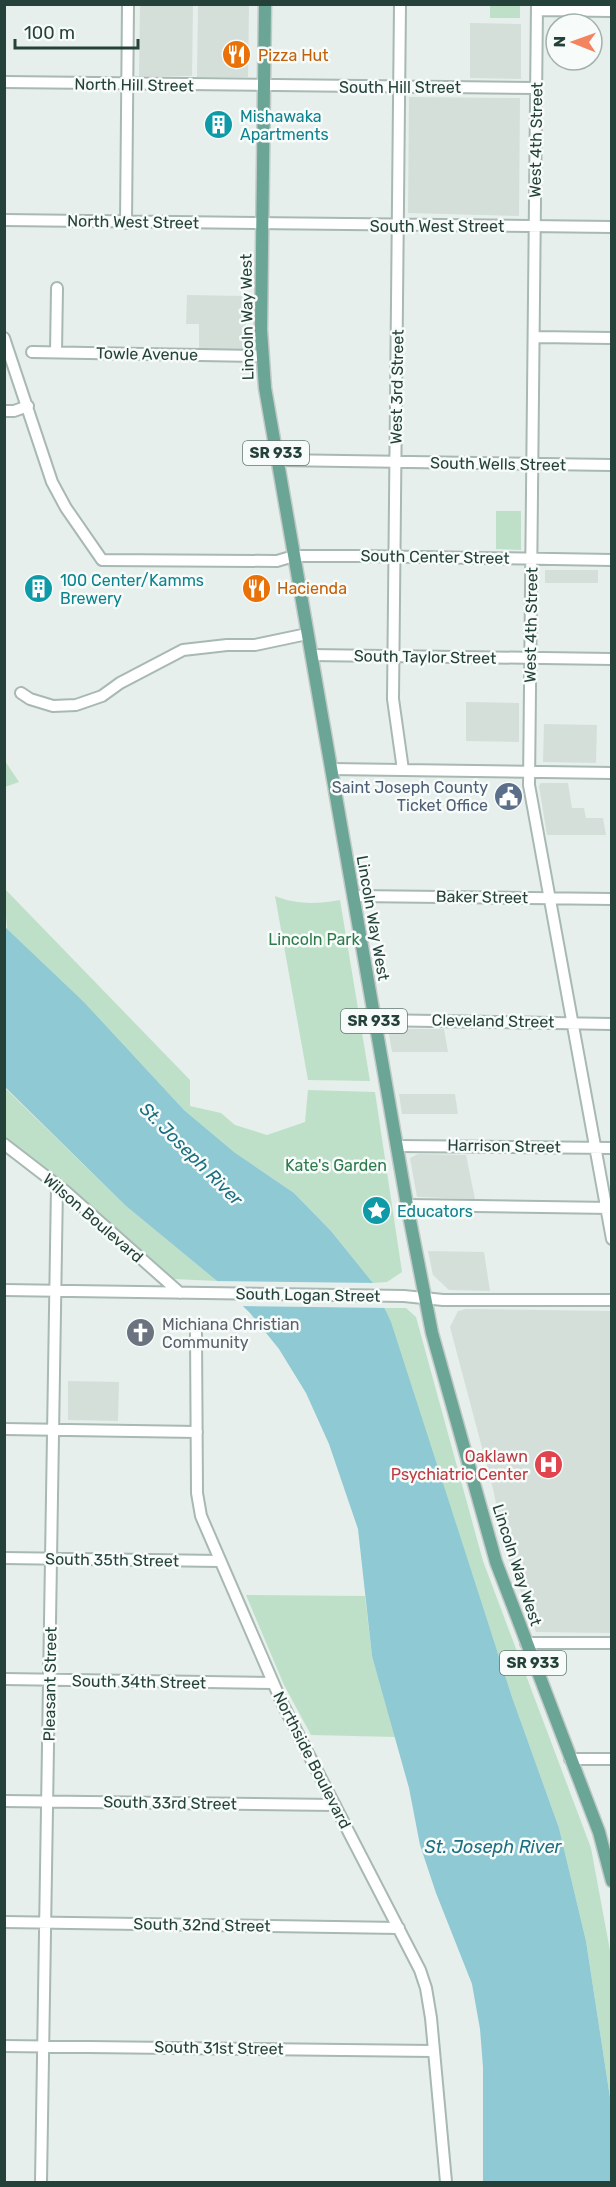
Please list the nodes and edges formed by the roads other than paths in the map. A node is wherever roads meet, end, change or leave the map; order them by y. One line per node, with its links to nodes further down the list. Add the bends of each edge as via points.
1 (128, 4): 7 (street)
2 (265, 4): 8 (main road, Lincoln Way West / SR 933)
3 (400, 4): 9 (street, West 3rd Street)
4 (537, 7): 5 (street); 10 (street, West 4th Street)
5 (612, 11)
6 (4, 82): 7 (street, North Hill Street)
7 (126, 84): 8 (street, North Hill Street); 12 (street)
8 (264, 87): 9 (street, South Hill Street); 13 (main road, Lincoln Way West / SR 933)
9 (399, 87): 10 (street, South Hill Street); 14 (street, West 3rd Street)
10 (536, 88): 15 (street, West 4th Street)
11 (4, 220): 12 (street, North West Street)
12 (126, 223): 13 (street, North West Street)
13 (262, 224): 14 (street, South West Street); 23 (main road, Lincoln Way West / SR 933)
14 (398, 226): 15 (street, South West Street); 27 (street, West 3rd Street)
15 (534, 227): 16 (street, South West Street); 18 (street, West 4th Street)
16 (612, 227)
17 (57, 288): 22 (street)
18 (535, 337): 20 (street); 28 (street, West 4th Street)
19 (4, 338): 24 (street)
20 (612, 338)
21 (32, 352): 22 (street, Towle Avenue)
22 (56, 352): 23 (street, Towle Avenue)
23 (262, 356): 26 (main road, Lincoln Way West / SR 933)
24 (28, 406): 25 (street); 30 (street, South Center Street, via 58,496 102,560 277,561)
25 (4, 411)
26 (278, 460): 27 (street, South Wells Street); 30 (main road, Lincoln Way West / SR 933)
27 (396, 463): 28 (street, South Wells Street); 31 (street, West 3rd Street)
28 (534, 464): 29 (street, South Wells Street); 32 (street, West 4th Street)
29 (612, 465)
30 (294, 556): 31 (street, South Center Street); 34 (main road, Lincoln Way West / SR 933)
31 (395, 557): 32 (street, South Center Street); 36 (street, West 3rd Street)
32 (532, 559): 33 (street, South Center Street); 37 (street, West 4th Street)
33 (612, 560)
34 (307, 634): 35 (main road, Lincoln Way West / SR 933); 39 (street, via 255,645 183,650 102,696 76,705 43,704)
35 (311, 655): 36 (street, South Taylor Street); 40 (main road, Lincoln Way West / SR 933)
36 (393, 657): 37 (street, South Taylor Street); 41 (street, West 3rd Street, via 393,699)
37 (531, 659): 38 (street, South Taylor Street); 42 (street, West 4th Street)
38 (612, 660)
39 (21, 693)
40 (330, 769): 41 (street); 44 (main road, Lincoln Way West / SR 933)
41 (403, 770): 42 (street)
42 (530, 771): 43 (street); 45 (street, West 4th Street, via 529,785)
43 (612, 773)
44 (353, 896): 45 (street, Baker Street); 47 (main road, Lincoln Way West / SR 933)
45 (550, 898): 46 (street, Baker Street); 48 (street, West 4th Street)
46 (612, 899)
47 (374, 1020): 48 (street, Cleveland Street); 51 (main road, Lincoln Way West / SR 933)
48 (573, 1023): 49 (street, Cleveland Street); 52 (street, West 4th Street)
49 (612, 1024)
50 (4, 1144): 55 (street, Wilson Boulevard)
51 (397, 1146): 52 (street, Harrison Street); 57 (main road, Lincoln Way West / SR 933)
52 (595, 1147): 53 (street, Harrison Street); 58 (street, West 4th Street)
53 (612, 1148)
54 (4, 1155): 55 (street)
55 (18, 1155): 56 (street, Wilson Boulevard)
56 (57, 1186): 61 (street, Pleasant Street); 62 (street, Wilson Boulevard)
57 (407, 1205): 58 (street); 63 (main road, Lincoln Way West / SR 933)
58 (609, 1208): 59 (street, West 4th Street)
59 (612, 1239)
60 (4, 1290): 61 (street, South Logan Street)
61 (57, 1291): 62 (street, South Logan Street); 67 (street, Pleasant Street)
62 (180, 1293): 63 (street, South Logan Street)
63 (424, 1297): 64 (street, South Logan Street); 73 (main road, Lincoln Way West / SR 933, via 490,1540)
64 (612, 1300)
65 (195, 1334): 68 (street, Northside Boulevard)
66 (4, 1429): 67 (street)
67 (54, 1430): 68 (street); 70 (street, Pleasant Street)
68 (197, 1432): 71 (street, Northside Boulevard, via 197,1500)
69 (4, 1558): 70 (street, South 35th Street)
70 (52, 1558): 71 (street, South 35th Street); 75 (street, Pleasant Street)
71 (220, 1561): 76 (street, Northside Boulevard)
72 (612, 1643): 73 (street)
73 (526, 1644): 77 (main road, Lincoln Way West / SR 933)
74 (4, 1679): 75 (street, South 34th Street)
75 (51, 1680): 76 (street, South 34th Street); 80 (street, Pleasant Street)
76 (273, 1683): 81 (street, Northside Boulevard)
77 (570, 1759): 78 (street); 82 (main road, Lincoln Way West / SR 933, via 599,1832)
78 (612, 1759)
79 (4, 1801): 80 (street, South 33rd Street)
80 (48, 1802): 81 (street, South 33rd Street); 84 (street, Pleasant Street)
81 (335, 1805): 85 (street, Northside Boulevard)
82 (611, 1877)
83 (4, 1922): 84 (street, South 32nd Street)
84 (46, 1922): 85 (street, South 32nd Street); 87 (street, Pleasant Street)
85 (399, 1928): 88 (street, Northside Boulevard, via 426,1988)
86 (4, 2046): 87 (street, South 31st Street)
87 (43, 2046): 88 (street, South 31st Street); 89 (street, Pleasant Street)
88 (433, 2051): 90 (street, Northside Boulevard)
89 (41, 2182)
90 (446, 2182)

